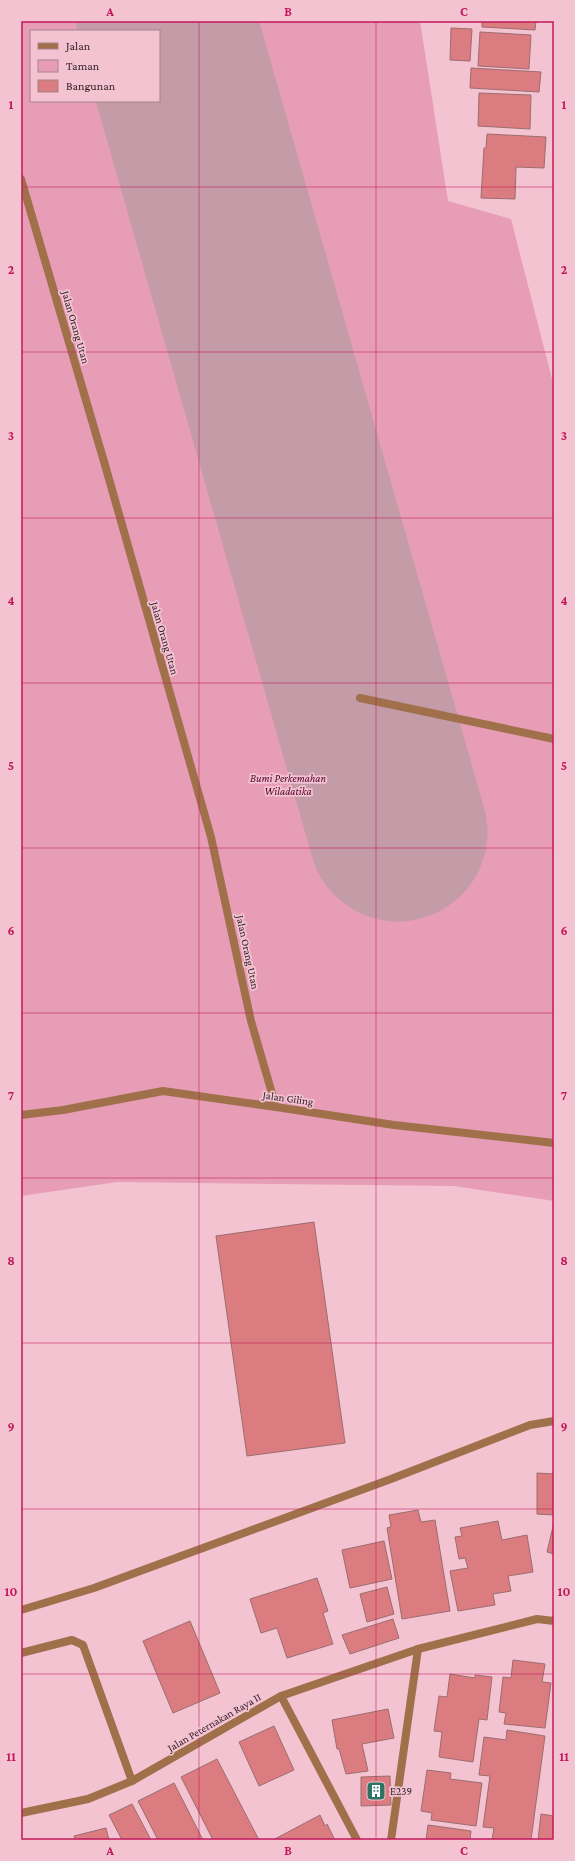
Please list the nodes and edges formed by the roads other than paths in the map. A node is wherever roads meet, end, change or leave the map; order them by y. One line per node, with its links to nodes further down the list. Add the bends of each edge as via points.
1 (21, 179): 4 (street, Jalan Orang Utan, via 211,837 252,1021)
2 (360, 698): 3 (street)
3 (554, 739)
4 (276, 1107): 5 (street, Jalan Giling, via 163,1090 63,1110); 6 (street, Jalan Giling, via 394,1125)
5 (21, 1115)
6 (554, 1143)
7 (554, 1421): 8 (street, via 530,1424 377,1484 116,1580)
8 (21, 1610)
9 (554, 1620): 10 (street, Jalan Peternakan Raya II, via 537,1619)
10 (418, 1649): 12 (street, Jalan Peternakan Raya II); 16 (street)
11 (21, 1653): 13 (street, via 72,1640 83,1645)
12 (281, 1696): 13 (street, Jalan Peternakan Raya II); 15 (street)
13 (132, 1781): 14 (street, Jalan Peternakan Raya II, via 88,1799)
14 (21, 1813)
15 (358, 1840)
16 (391, 1840)

